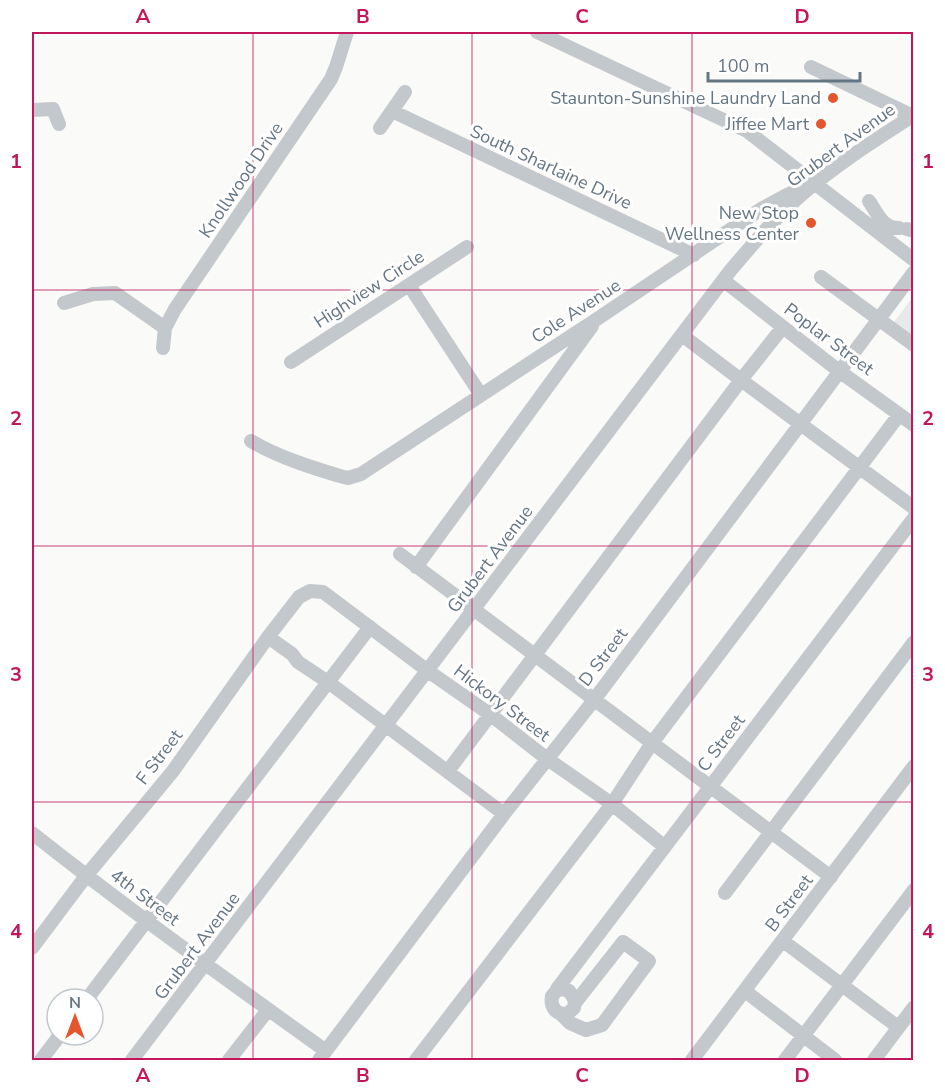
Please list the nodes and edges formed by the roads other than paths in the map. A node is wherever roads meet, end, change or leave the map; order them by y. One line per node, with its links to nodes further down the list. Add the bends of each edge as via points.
1 (347, 32): 24 (street, Knollwood Drive, via 327,85)
2 (537, 32): 10 (street, via 740,127)
3 (811, 67): 7 (street)
4 (405, 92): 6 (street)
5 (32, 110): 8 (street, via 53,109)
6 (392, 111): 9 (street); 14 (street, South Sharlaine Drive)
7 (913, 116): 10 (street, Grubert Avenue)
8 (59, 124)
9 (380, 128)
10 (813, 184): 14 (street, Cole Avenue, via 774,201); 15 (street); 18 (street, Grubert Avenue, via 773,222)
11 (869, 201): 12 (street, via 885,225)
12 (907, 229)
13 (467, 247): 19 (street, Highview Circle)
14 (694, 255): 22 (street, Cole Avenue)
15 (914, 260)
16 (914, 272): 21 (street, D Street)
17 (821, 277): 21 (street)
18 (723, 280): 23 (street, Poplar Street); 25 (street, Grubert Avenue)
19 (409, 285): 28 (street, Highview Circle); 31 (street)
20 (64, 303): 24 (street, via 93,294 115,293)
21 (879, 318): 26 (street); 29 (street, D Street)
22 (597, 319): 31 (street, Cole Avenue); 40 (street)
23 (783, 327): 29 (street, Poplar Street); 30 (street)
24 (165, 328): 27 (street, Knollwood Drive)
25 (682, 335): 30 (street); 42 (street, Grubert Avenue)
26 (914, 345)
27 (163, 348)
28 (291, 362)
29 (839, 371): 32 (street, Poplar Street); 33 (street, D Street)
30 (741, 380): 33 (street); 46 (street)
31 (481, 395): 35 (street, Cole Avenue, via 361,474 348,478 265,450)
32 (899, 415): 34 (street, Poplar Street); 36 (street)
33 (800, 423): 36 (street); 49 (street, D Street)
34 (914, 425)
35 (251, 441)
36 (860, 468): 37 (street); 52 (street)
37 (914, 508)
38 (914, 518): 56 (street, C Street)
39 (400, 554): 40 (street)
40 (416, 567): 42 (street)
41 (316, 590): 43 (street, Hickory Street, via 323,591); 44 (street, F Street, via 299,597)
42 (474, 610): 46 (street); 47 (street, Grubert Avenue)
43 (370, 627): 47 (street, Hickory Street); 48 (street)
44 (268, 637): 48 (street); 62 (street, F Street, via 173,771)
45 (914, 642): 60 (street)
46 (536, 655): 49 (street); 50 (street)
47 (428, 670): 50 (street, Hickory Street); 51 (street, Grubert Avenue)
48 (328, 682): 51 (street); 66 (street)
49 (594, 700): 52 (street); 53 (street, D Street)
50 (491, 715): 53 (street, Hickory Street); 55 (street)
51 (387, 726): 55 (street); 71 (street, Grubert Avenue)
52 (652, 744): 56 (street); 57 (street)
53 (546, 758): 57 (street, Hickory Street); 58 (street, D Street)
54 (914, 765): 63 (street, B Street)
55 (448, 771): 58 (street)
56 (711, 787): 60 (street); 61 (street, C Street)
57 (612, 804): 61 (street, Hickory Street); 87 (street)
58 (504, 814): 83 (street, D Street)
59 (32, 833): 62 (street, 4th Street)
60 (771, 833): 63 (street); 65 (street)
61 (665, 847): 67 (street, C Street)
62 (86, 876): 66 (street, 4th Street); 70 (street, F Street)
63 (831, 877): 68 (street, B Street)
64 (914, 890): 72 (street)
65 (725, 893)
66 (147, 921): 71 (street, 4th Street); 73 (street)
67 (604, 928): 69 (street); 74 (street, C Street)
68 (783, 941): 72 (street); 75 (street, B Street)
69 (623, 942): 76 (street); 79 (street, via 649,961 603,1025 586,1030)
70 (32, 948)
71 (205, 965): 78 (street, 4th Street); 85 (street, Grubert Avenue)
72 (842, 985): 80 (street); 81 (street)
73 (96, 987)
74 (557, 989): 76 (street, via 571,992); 79 (street, via 551,1001)
75 (745, 991): 81 (street); 88 (street, B Street)
76 (575, 1003): 79 (street, via 572,1011)
77 (914, 1007): 80 (street)
78 (268, 1010): 83 (street, 4th Street); 86 (street)
79 (561, 1014)
80 (898, 1027): 91 (street)
81 (803, 1036): 89 (street); 90 (street)
82 (50, 1047): 84 (street)
83 (322, 1056)
84 (40, 1060)
85 (132, 1060)
86 (229, 1060)
87 (416, 1060)
88 (692, 1060)
89 (785, 1060)
90 (835, 1060)
91 (874, 1060)

